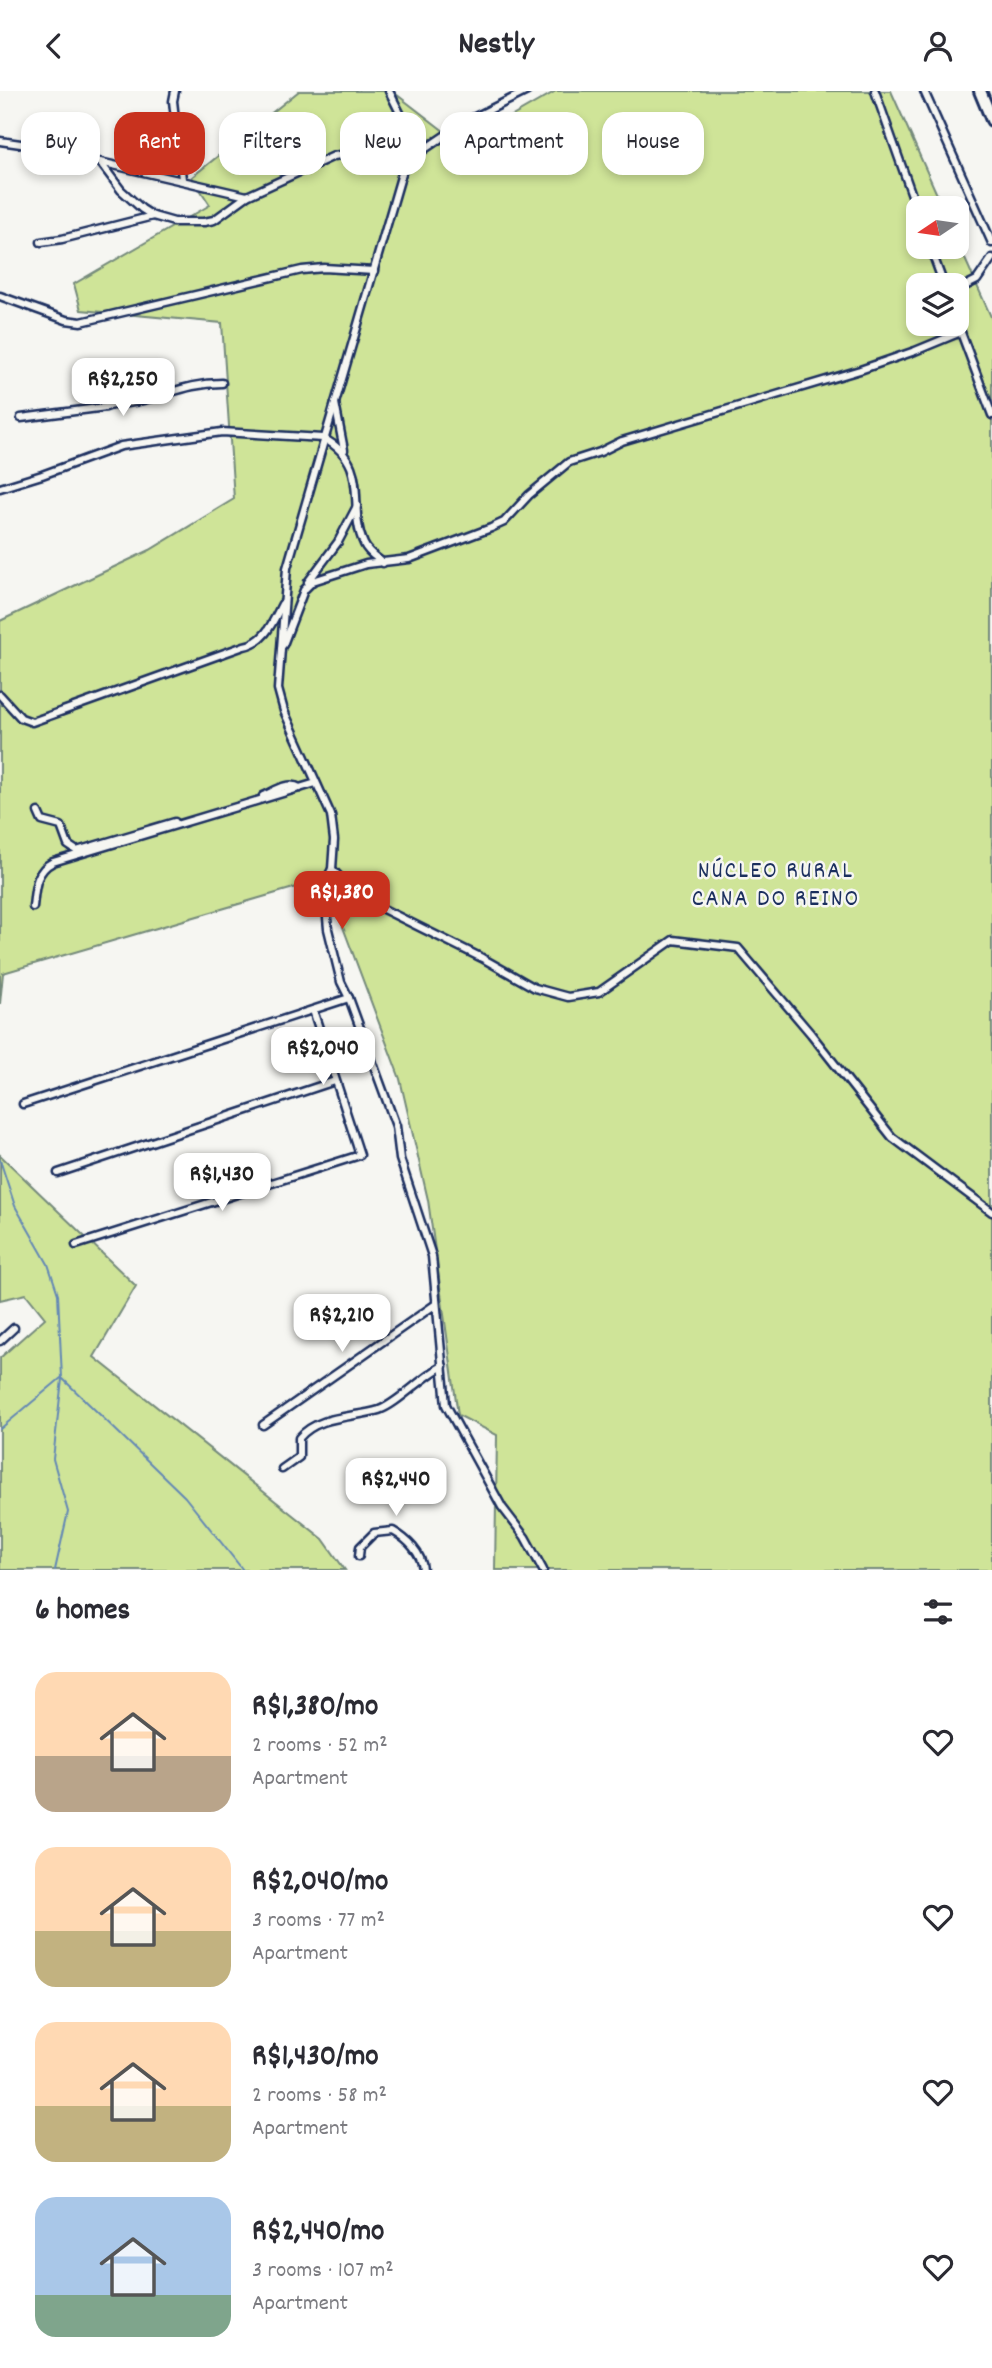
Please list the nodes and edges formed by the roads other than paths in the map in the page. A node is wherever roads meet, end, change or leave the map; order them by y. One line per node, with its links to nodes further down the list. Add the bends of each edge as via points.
1 (175, 91): 15 (street)
2 (390, 91): 7 (street)
3 (527, 91): 11 (street, via 465,122)
4 (874, 91): 17 (street)
5 (924, 91): 20 (street)
6 (980, 91): 8 (highway)
7 (400, 112)
8 (992, 120)
9 (0, 141): 10 (street)
10 (21, 144)
11 (426, 148)
12 (340, 155): 16 (street)
13 (100, 162): 15 (street); 18 (street, via 121,190)
14 (403, 175): 22 (street)
15 (182, 179): 16 (street)
16 (247, 196): 18 (street, via 214,220 174,222)
17 (912, 196)
18 (153, 216): 19 (street)
19 (41, 242)
20 (992, 243)
21 (992, 258): 23 (street)
22 (374, 271): 24 (street, via 302,270 81,322); 28 (street)
23 (969, 284)
24 (0, 296)
25 (951, 336): 35 (street, via 894,359 579,458 529,495 504,522 409,559)
26 (962, 336): 29 (street)
27 (222, 383): 30 (street, via 190,385 128,404)
28 (335, 400): 31 (street); 32 (street)
29 (992, 415)
30 (21, 418)
31 (323, 438): 32 (street); 33 (street, via 222,432 121,446); 37 (street, via 287,568)
32 (344, 452): 34 (street, via 357,488)
33 (0, 488)
34 (358, 506): 35 (street, via 364,545); 36 (street)
35 (383, 563): 36 (street, via 334,573)
36 (304, 590): 38 (street)
37 (283, 602): 38 (street); 39 (street, via 255,644 32,722)
38 (282, 647): 40 (street, via 278,689)
39 (0, 695)
40 (316, 783): 41 (street); 43 (street, via 334,827)
41 (300, 788): 42 (street, via 287,785 77,851 68,845 61,826 42,821); 44 (street, via 53,862 38,876)
42 (38, 812)
43 (332, 869): 45 (street, via 324,884 328,929); 50 (street, via 372,903 535,988 568,997 599,992 673,940 738,948 892,1137)
44 (33, 907)
45 (349, 998): 46 (street); 52 (street, via 396,1126 400,1159 432,1256)
46 (313, 1010): 47 (street); 48 (street)
47 (335, 1081): 49 (street); 51 (street, via 360,1155)
48 (23, 1104)
49 (58, 1173)
50 (992, 1212)
51 (76, 1245)
52 (436, 1304): 55 (street); 56 (street)
53 (15, 1328): 54 (street)
54 (0, 1341)
55 (443, 1366): 57 (street, via 386,1407 313,1426 299,1439 299,1457); 60 (street, via 446,1405)
56 (263, 1425)
57 (282, 1469)
58 (359, 1556): 59 (street, via 360,1547 374,1533 393,1531 419,1554)
59 (423, 1570)
60 (543, 1570)

